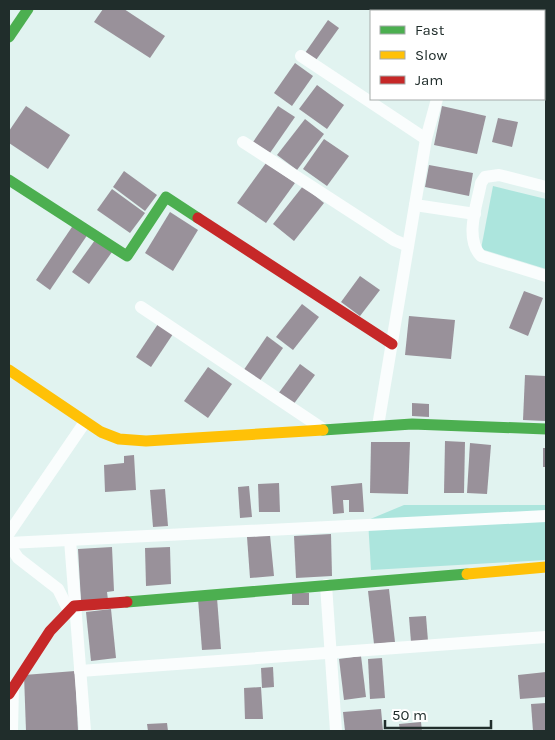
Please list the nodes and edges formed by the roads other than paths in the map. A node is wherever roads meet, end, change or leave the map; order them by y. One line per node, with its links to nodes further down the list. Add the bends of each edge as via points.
1 (28, 9): 2 (street)
2 (9, 37)
3 (301, 56): 5 (street)
4 (437, 100): 5 (street)
5 (426, 139): 9 (street)
6 (243, 142): 11 (street)
7 (9, 180): 14 (street, via 127,256 166,197)
8 (546, 187): 10 (street, via 499,175 485,177)
9 (415, 205): 10 (street); 11 (street)
10 (475, 214): 12 (street, via 472,243 480,256)
11 (408, 246): 14 (street)
12 (546, 276)
13 (141, 307): 18 (street)
14 (392, 344): 17 (street)
15 (9, 370): 16 (street)
16 (85, 422): 18 (street, via 118,439 146,441); 21 (street)
17 (378, 426): 18 (street); 19 (street, via 412,424)
18 (323, 429)
19 (546, 429)
20 (546, 516): 22 (street)
21 (9, 533)
22 (70, 540): 23 (street); 26 (street)
23 (9, 544): 26 (street, via 18,558 58,589)
24 (546, 567): 25 (street)
25 (326, 585): 26 (street); 28 (street)
26 (72, 608): 29 (street); 30 (street, via 50,631)
27 (546, 637): 28 (street)
28 (332, 652): 29 (street); 33 (street)
29 (80, 671): 32 (street)
30 (11, 689): 31 (street)
31 (12, 731)
32 (85, 731)
33 (336, 731)

